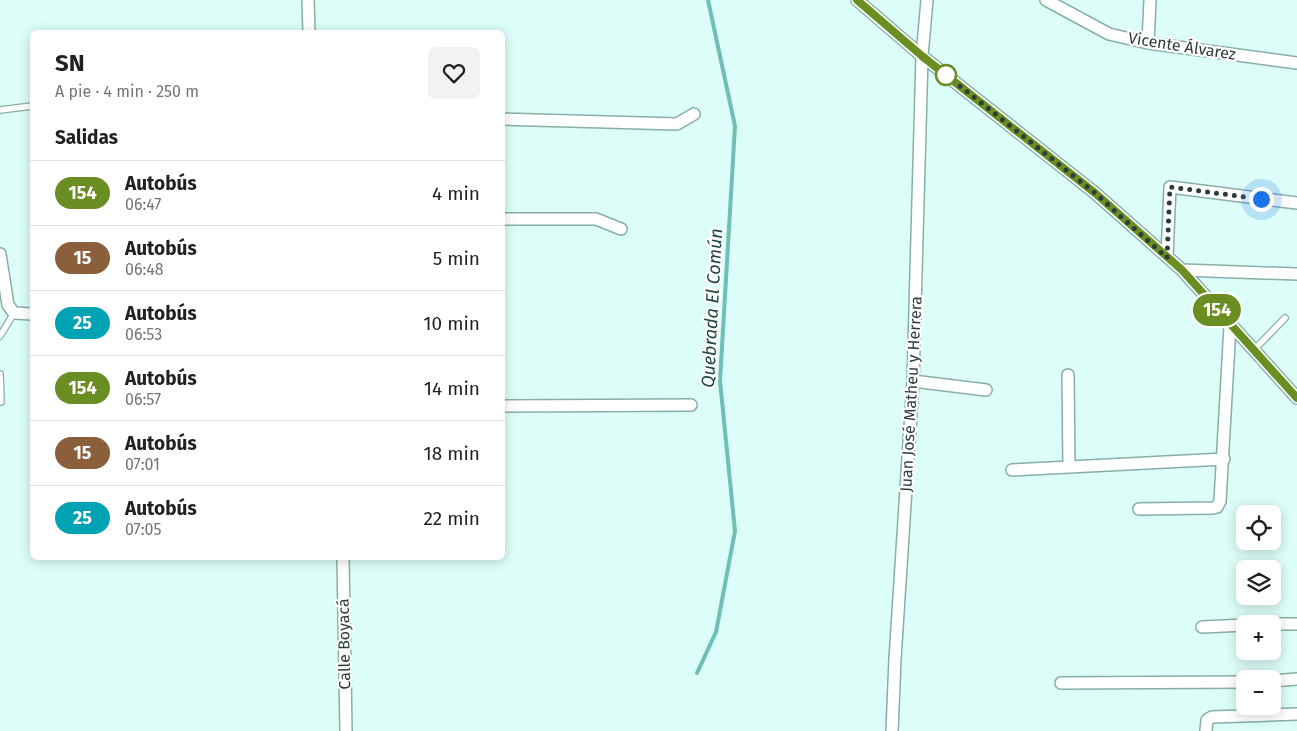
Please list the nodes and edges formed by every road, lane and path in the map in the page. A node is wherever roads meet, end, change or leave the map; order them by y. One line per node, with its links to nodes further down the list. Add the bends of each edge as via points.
1 (308, 0): 6 (street)
2 (857, 0): 8 (street)
3 (927, 0): 8 (street)
4 (1046, 0): 7 (street, Vicente Álvarez, via 1109,34)
5 (1150, 0): 7 (street)
6 (309, 30)
7 (1148, 43): 9 (street, Vicente Álvarez)
8 (922, 56): 18 (street, via 1095,193); 29 (street, Juan José Matheu y Herrera)
9 (1297, 62)
10 (30, 106): 11 (lane)
11 (0, 110)
12 (694, 114): 13 (street, via 676,124)
13 (505, 118)
14 (1297, 203): 18 (street, via 1170,187)
15 (505, 219): 16 (street, via 596,219)
16 (621, 230)
17 (0, 254): 21 (street)
18 (1167, 258): 19 (street)
19 (1182, 270): 20 (street); 24 (street)
20 (1297, 274)
21 (11, 309): 22 (street); 25 (lane)
22 (30, 314)
23 (1285, 318): 26 (lane)
24 (1230, 326): 26 (street); 35 (street)
25 (0, 336)
26 (1253, 351): 31 (street)
27 (0, 374): 32 (lane)
28 (1068, 375): 36 (street)
29 (913, 381): 30 (street); 50 (street, Juan José Matheu y Herrera)
30 (986, 390)
31 (1297, 398)
32 (1, 402)
33 (691, 405): 34 (street)
34 (505, 406)
35 (1224, 459): 36 (street); 38 (street, via 1217,506)
36 (1069, 467): 37 (street)
37 (1012, 470)
38 (1139, 509)
39 (343, 560): 49 (street, Calle Boyacá)
40 (1281, 624): 41 (street)
41 (1297, 624)
42 (1236, 625): 43 (street)
43 (1202, 627)
44 (1297, 680): 45 (street)
45 (1281, 681)
46 (1236, 682): 47 (street)
47 (1061, 683)
48 (1297, 714): 51 (street, via 1212,717 1207,720)
49 (346, 731)
50 (892, 731)
51 (1206, 731)

